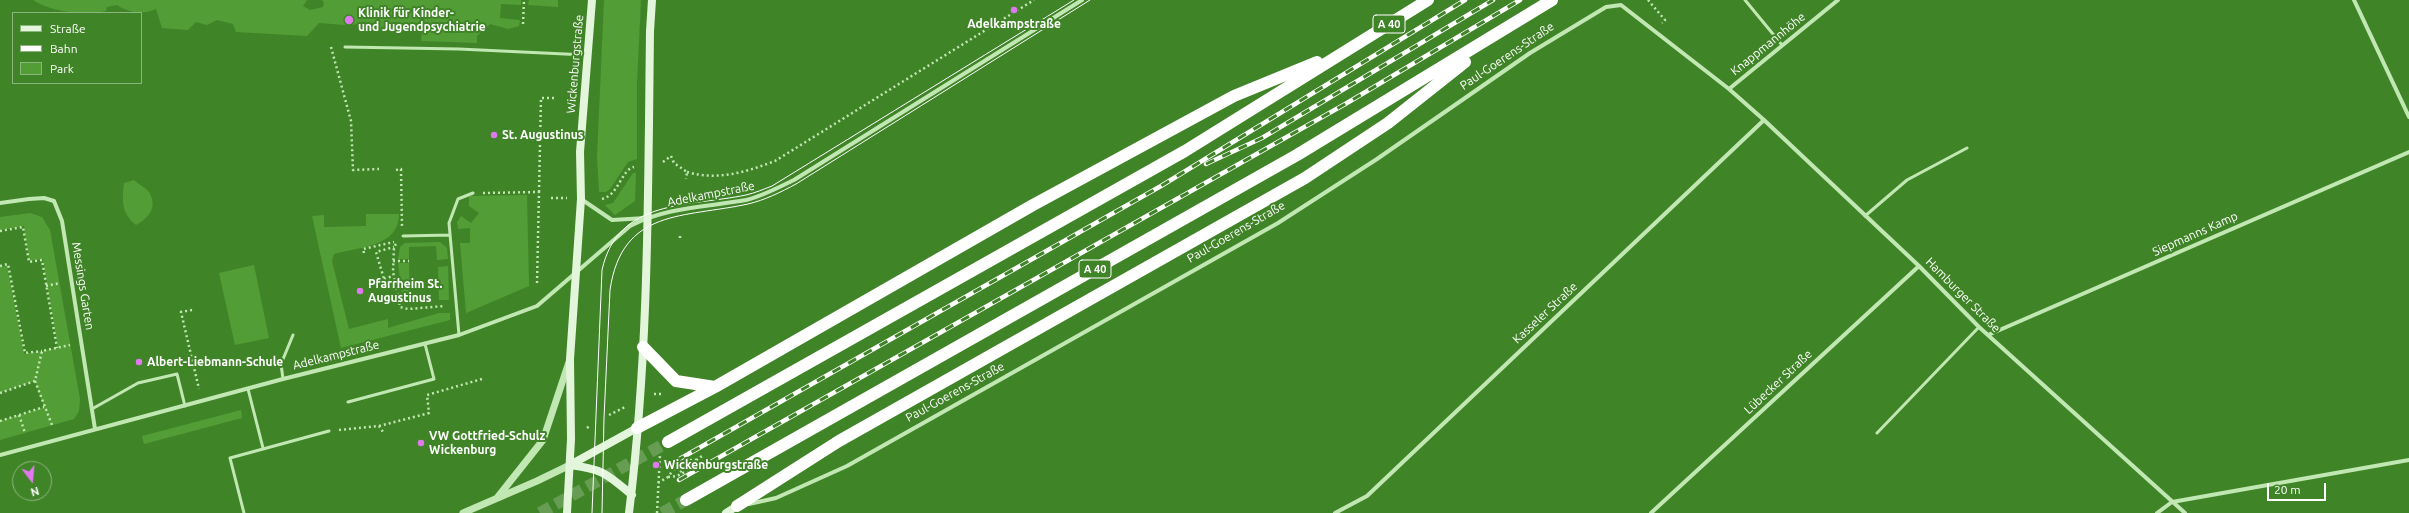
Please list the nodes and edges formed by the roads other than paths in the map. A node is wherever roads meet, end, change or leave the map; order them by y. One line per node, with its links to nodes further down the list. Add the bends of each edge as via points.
1 (592, 0): 13 (main road, Wickenburgstraße)
2 (652, 0): 23 (main road)
3 (1082, 0): 23 (street, Adelkampstraße, via 794,180 748,199 684,208)
4 (1428, 0): 12 (highway, A 40)
5 (1552, 0): 9 (highway, A 40)
6 (1744, 0): 10 (lane)
7 (1838, 0): 10 (street, Knappmannhöhe)
8 (2354, 0): 15 (street)
9 (1502, 32): 52 (highway, A 40, via 1297,155); 54 (highway, via 1388,123 1305,178 839,441)
10 (1782, 45): 14 (street, Knappmannhöhe)
11 (345, 47): 13 (lane)
12 (1350, 49): 36 (highway, via 1234,96 1033,205); 45 (highway, A 40, via 1185,151)
13 (586, 55): 20 (main road, Wickenburgstraße, via 580,152)
14 (1729, 89): 16 (street, Hamburger Straße); 54 (street, Paul-Goerens-Straße, via 1621,5 1606,7 1530,53 1377,159 1278,223 847,466 776,498)
15 (2409, 117)
16 (1764, 120): 22 (street, Hamburger Straße); 60 (street, Kasseler Straße, via 1367,496)
17 (1967, 148): 22 (lane, via 1907,180)
18 (2409, 152): 31 (street, Siepmanns Kamp)
19 (473, 193): 24 (lane, via 458,199 449,223)
20 (581, 199): 23 (street, Adelkampstraße, via 612,220); 27 (main road, Wickenburgstraße)
21 (0, 204): 40 (street, Messings Garten, via 44,198 54,201 58,207)
22 (1866, 216): 26 (street, Hamburger Straße)
23 (649, 218): 27 (street, Adelkampstraße, via 630,226); 33 (main road)
24 (450, 235): 25 (lane); 30 (lane)
25 (403, 236)
26 (1919, 266): 28 (street, Hamburger Straße); 61 (street, Lübecker Straße)
27 (578, 270): 30 (street, Adelkampstraße, via 537,306); 34 (main road, Wickenburgstraße)
28 (1979, 327): 31 (street, Hamburger Straße); 44 (lane)
29 (293, 335): 35 (lane, via 281,364)
30 (459, 335): 32 (street, Adelkampstraße)
31 (1988, 335): 53 (street, Hamburger Straße)
32 (425, 344): 35 (street, Adelkampstraße); 38 (lane, via 434,379)
33 (643, 347): 36 (highway, via 676,381); 41 (main road)
34 (570, 359): 49 (main road, Wickenburgstraße); 51 (street, via 542,440)
35 (283, 379): 37 (street, Adelkampstraße)
36 (715, 388): 41 (highway)
37 (248, 389): 39 (street, Adelkampstraße); 46 (lane)
38 (348, 402)
39 (185, 406): 40 (lane, via 177,374 138,383); 42 (street, Adelkampstraße)
40 (92, 409): 42 (street, Messings Garten)
41 (637, 428): 49 (main road); 50 (main road)
42 (95, 429): 47 (street, Adelkampstraße)
43 (328, 431): 46 (lane)
44 (1877, 433)
45 (663, 444)
46 (263, 448): 55 (lane, via 230,458)
47 (0, 455)
48 (2409, 460): 53 (street)
49 (570, 465): 50 (main road, via 594,468 603,472); 51 (street); 57 (main road, Wickenburgstraße)
50 (632, 495): 58 (main road)
51 (497, 498): 56 (street)
52 (686, 500)
53 (2172, 502): 62 (street); 63 (street, Hamburger Straße)
54 (737, 506): 59 (main road, Paul-Goerens-Straße)
55 (244, 513)
56 (462, 513)
57 (567, 513)
58 (629, 513)
59 (726, 513)
60 (1335, 513)
61 (1651, 513)
62 (2157, 513)
63 (2185, 513)

